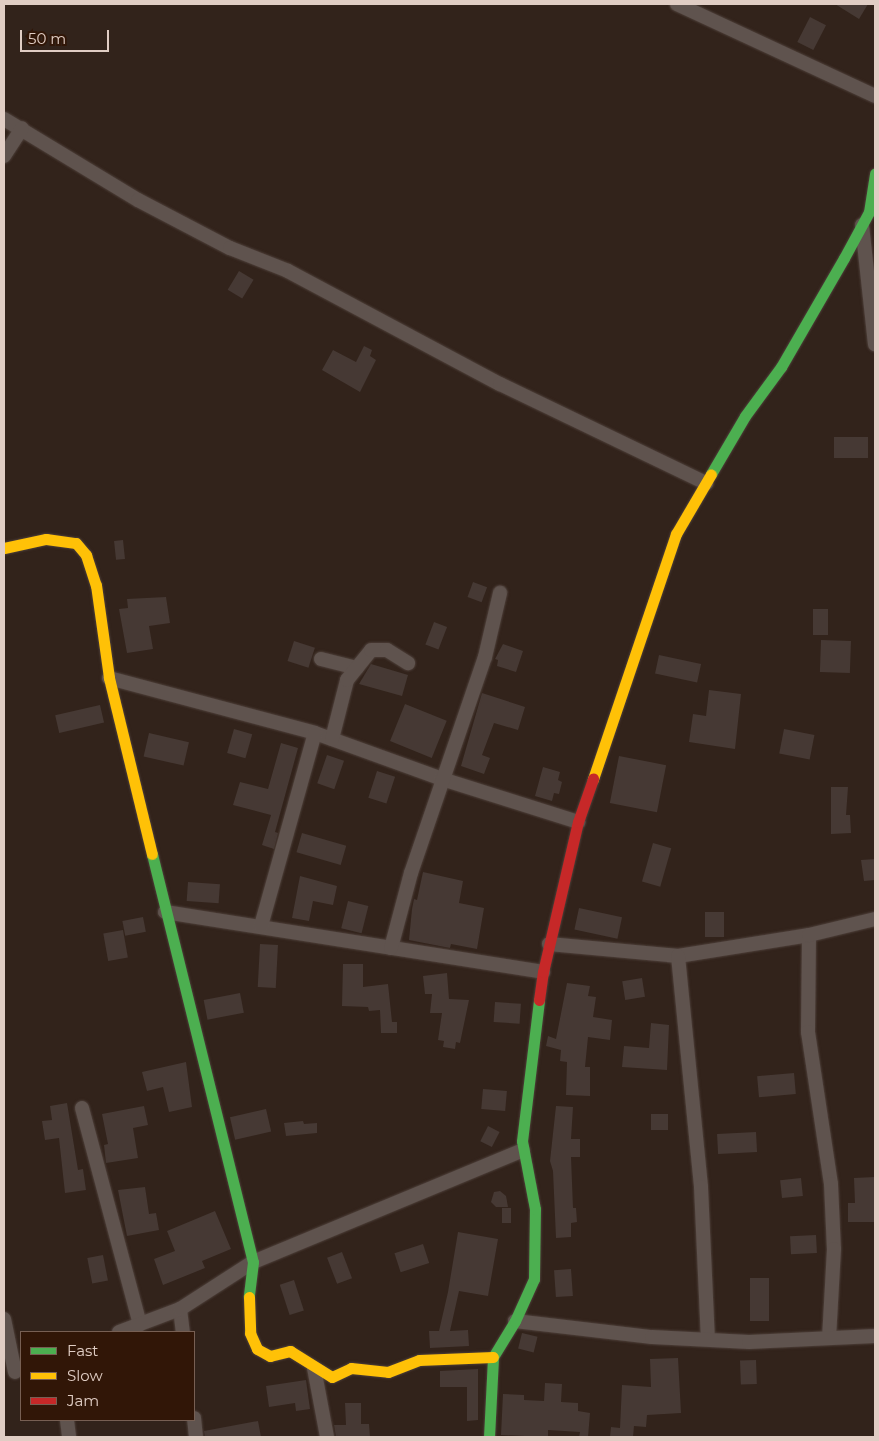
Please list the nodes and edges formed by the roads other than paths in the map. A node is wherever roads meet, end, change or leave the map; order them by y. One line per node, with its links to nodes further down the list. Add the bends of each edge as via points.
1 (678, 4): 2 (street)
2 (875, 96)
3 (4, 119): 4 (street)
4 (22, 128): 5 (street); 10 (street, via 138,200 230,248 288,271 500,384)
5 (4, 156)
6 (875, 172): 7 (street)
7 (873, 207): 8 (street)
8 (862, 224): 9 (street); 10 (street, via 781,367 745,416)
9 (875, 344)
10 (706, 483): 20 (street, via 669,551)
11 (4, 548): 16 (street, via 46,539 66,540 76,543 86,555 96,585)
12 (500, 593): 19 (street, via 485,658)
13 (321, 659): 15 (street)
14 (408, 663): 15 (street, via 387,650 371,650)
15 (357, 668): 18 (street, via 347,680)
16 (109, 678): 17 (street); 21 (street)
17 (315, 732): 18 (street); 23 (street)
18 (332, 740): 19 (street)
19 (442, 779): 20 (street); 26 (street, via 411,873)
20 (578, 822): 25 (street)
21 (165, 912): 23 (street); 31 (street)
22 (875, 919): 24 (street)
23 (261, 926): 26 (street)
24 (809, 935): 27 (street); 39 (street, via 808,1032 830,1184 834,1249)
25 (548, 944): 27 (street); 28 (street)
26 (391, 948): 28 (street)
27 (678, 956): 40 (street, via 701,1187)
28 (543, 972): 30 (street)
29 (82, 1108): 35 (street)
30 (523, 1150): 31 (street); 34 (street, via 535,1209 534,1279)
31 (253, 1262): 32 (street); 42 (street, via 246,1310 250,1333 258,1349 270,1356 290,1351)
32 (180, 1309): 35 (street); 37 (street)
33 (4, 1319): 43 (street)
34 (515, 1321): 40 (street); 41 (street)
35 (140, 1324): 36 (street)
36 (122, 1331)
37 (183, 1331)
38 (875, 1336): 39 (street)
39 (829, 1338): 40 (street, via 749,1342)
40 (708, 1339)
41 (494, 1356): 42 (street, via 420,1360 388,1372 351,1368 332,1376); 49 (street)
42 (314, 1368): 48 (street)
43 (13, 1373)
44 (67, 1421): 46 (street)
45 (194, 1421): 47 (street)
46 (69, 1437)
47 (196, 1437)
48 (327, 1437)
49 (489, 1437)

